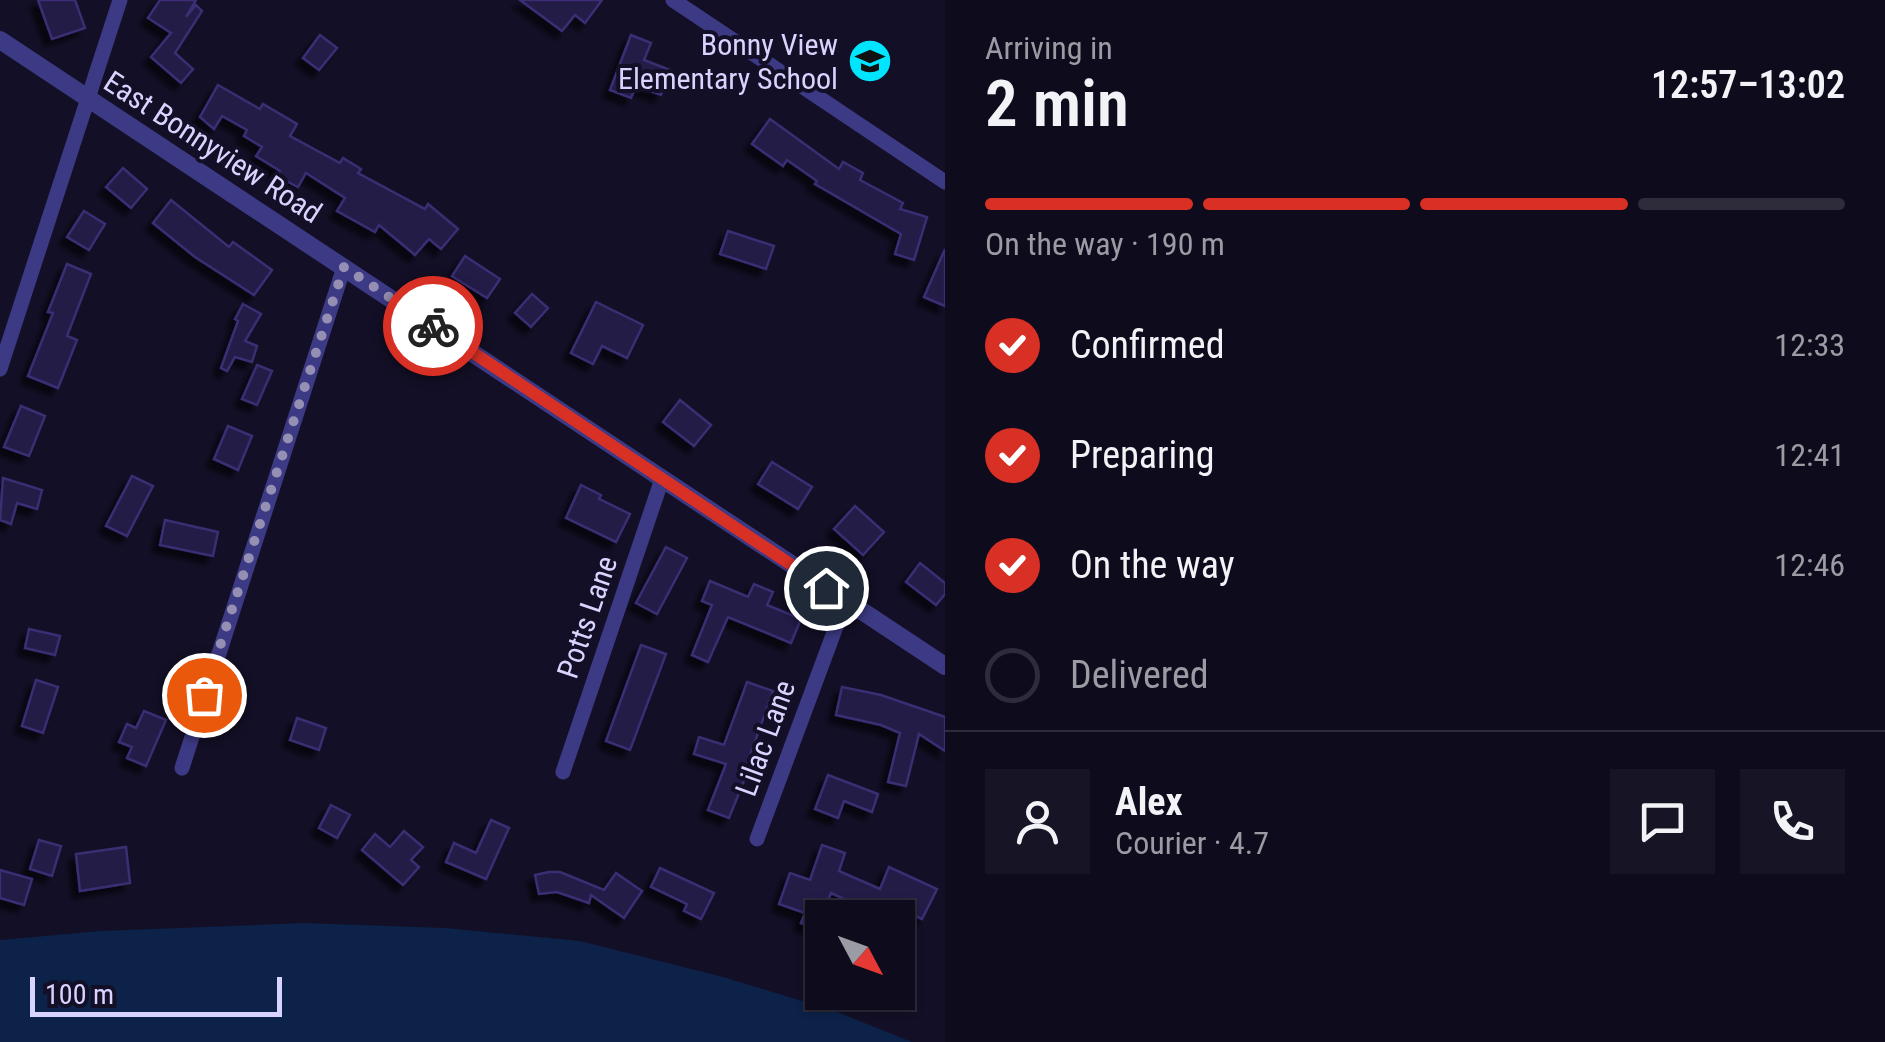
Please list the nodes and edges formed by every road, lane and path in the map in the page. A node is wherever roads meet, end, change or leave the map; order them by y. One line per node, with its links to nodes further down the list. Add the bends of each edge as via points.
1 (120, 0): 4 (street)
2 (672, 0): 5 (street)
3 (0, 40): 4 (street, East Bonnyview Road)
4 (88, 97): 6 (street, East Bonnyview Road); 7 (street)
5 (945, 182)
6 (344, 267): 8 (street, East Bonnyview Road); 11 (street)
7 (0, 369)
8 (662, 478): 9 (street, East Bonnyview Road); 12 (street, Potts Lane)
9 (846, 600): 10 (street, East Bonnyview Road); 13 (street, Lilac Lane)
10 (945, 666)
11 (182, 768)
12 (563, 772)
13 (757, 839)

